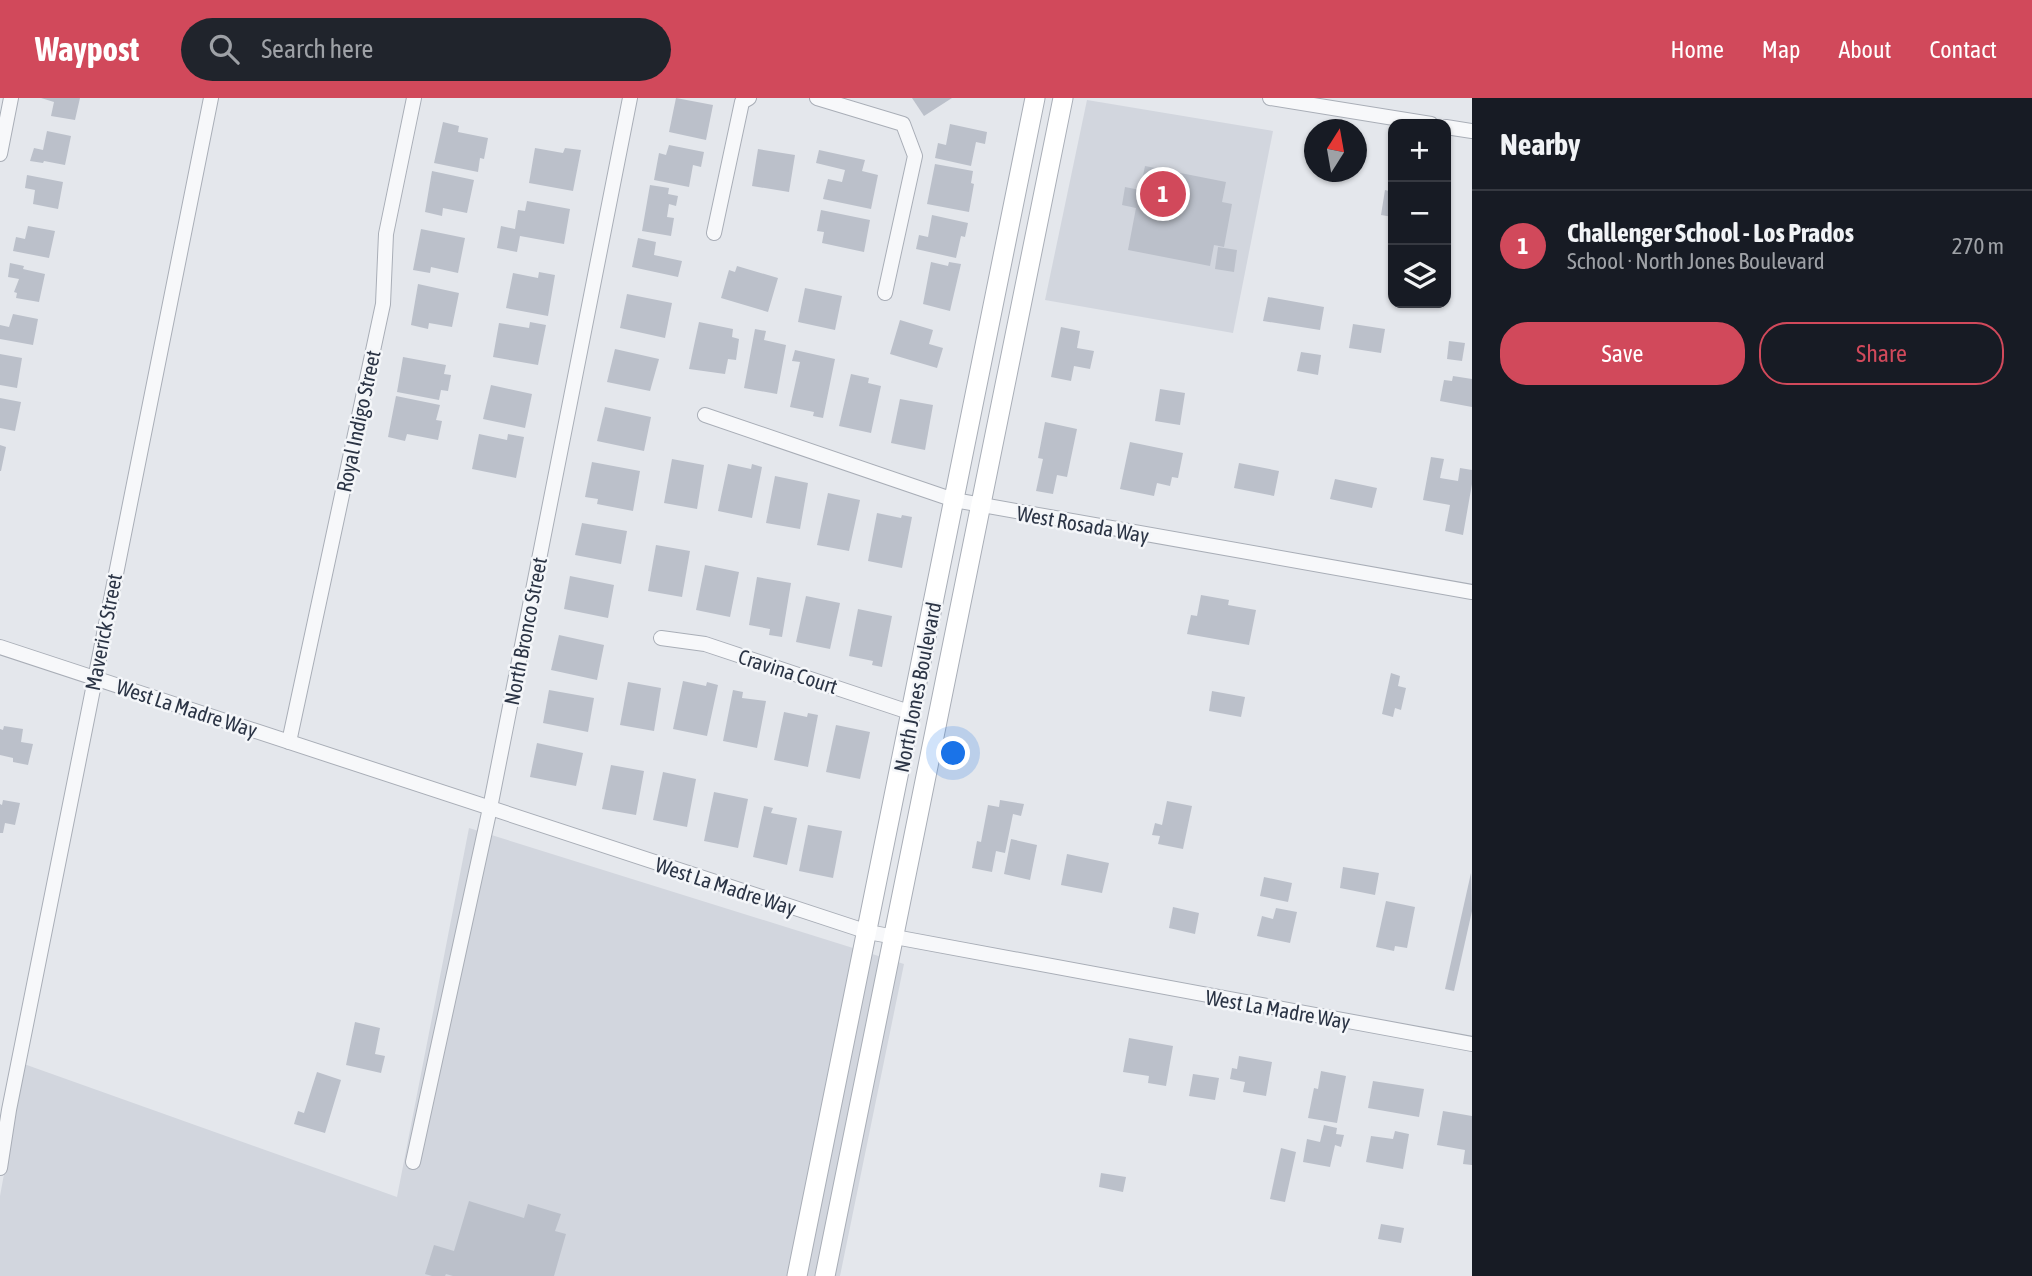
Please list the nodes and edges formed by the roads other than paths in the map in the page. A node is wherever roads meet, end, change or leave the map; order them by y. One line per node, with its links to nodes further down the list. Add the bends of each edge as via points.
1 (11, 98): 13 (street)
2 (211, 98): 22 (street, Maverick Street)
3 (414, 98): 24 (street, Royal Indigo Street, via 386,234 383,304)
4 (630, 98): 25 (street, North Bronco Street)
5 (749, 98): 14 (street, via 742,102)
6 (819, 98): 15 (street, via 903,124 915,156)
7 (1035, 98): 17 (main road, North Jones Boulevard)
8 (1063, 98): 18 (main road, North Jones Boulevard)
9 (1270, 98): 10 (street)
10 (1400, 119)
11 (1451, 128): 12 (street)
12 (1472, 131)
13 (0, 154)
14 (713, 233)
15 (885, 293)
16 (705, 415): 17 (street, West Rosada Way)
17 (954, 500): 18 (street, West Rosada Way); 23 (main road, North Jones Boulevard)
18 (982, 506): 19 (street, West Rosada Way); 27 (main road, North Jones Boulevard)
19 (1472, 592)
20 (662, 638): 23 (street, Cravina Court, via 705,644)
21 (0, 647): 22 (street, West La Madre Way)
22 (93, 677): 24 (street, West La Madre Way); 30 (street, Maverick Street)
23 (912, 713): 26 (main road, North Jones Boulevard)
24 (289, 742): 25 (street, West La Madre Way)
25 (490, 808): 26 (street, West La Madre Way); 29 (street, North Bronco Street)
26 (868, 932): 27 (street, West La Madre Way); 31 (main road, North Jones Boulevard)
27 (894, 939): 28 (street, West La Madre Way); 32 (main road, North Jones Boulevard)
28 (1472, 1044)
29 (412, 1162)
30 (0, 1168)
31 (797, 1276)
32 (825, 1276)

